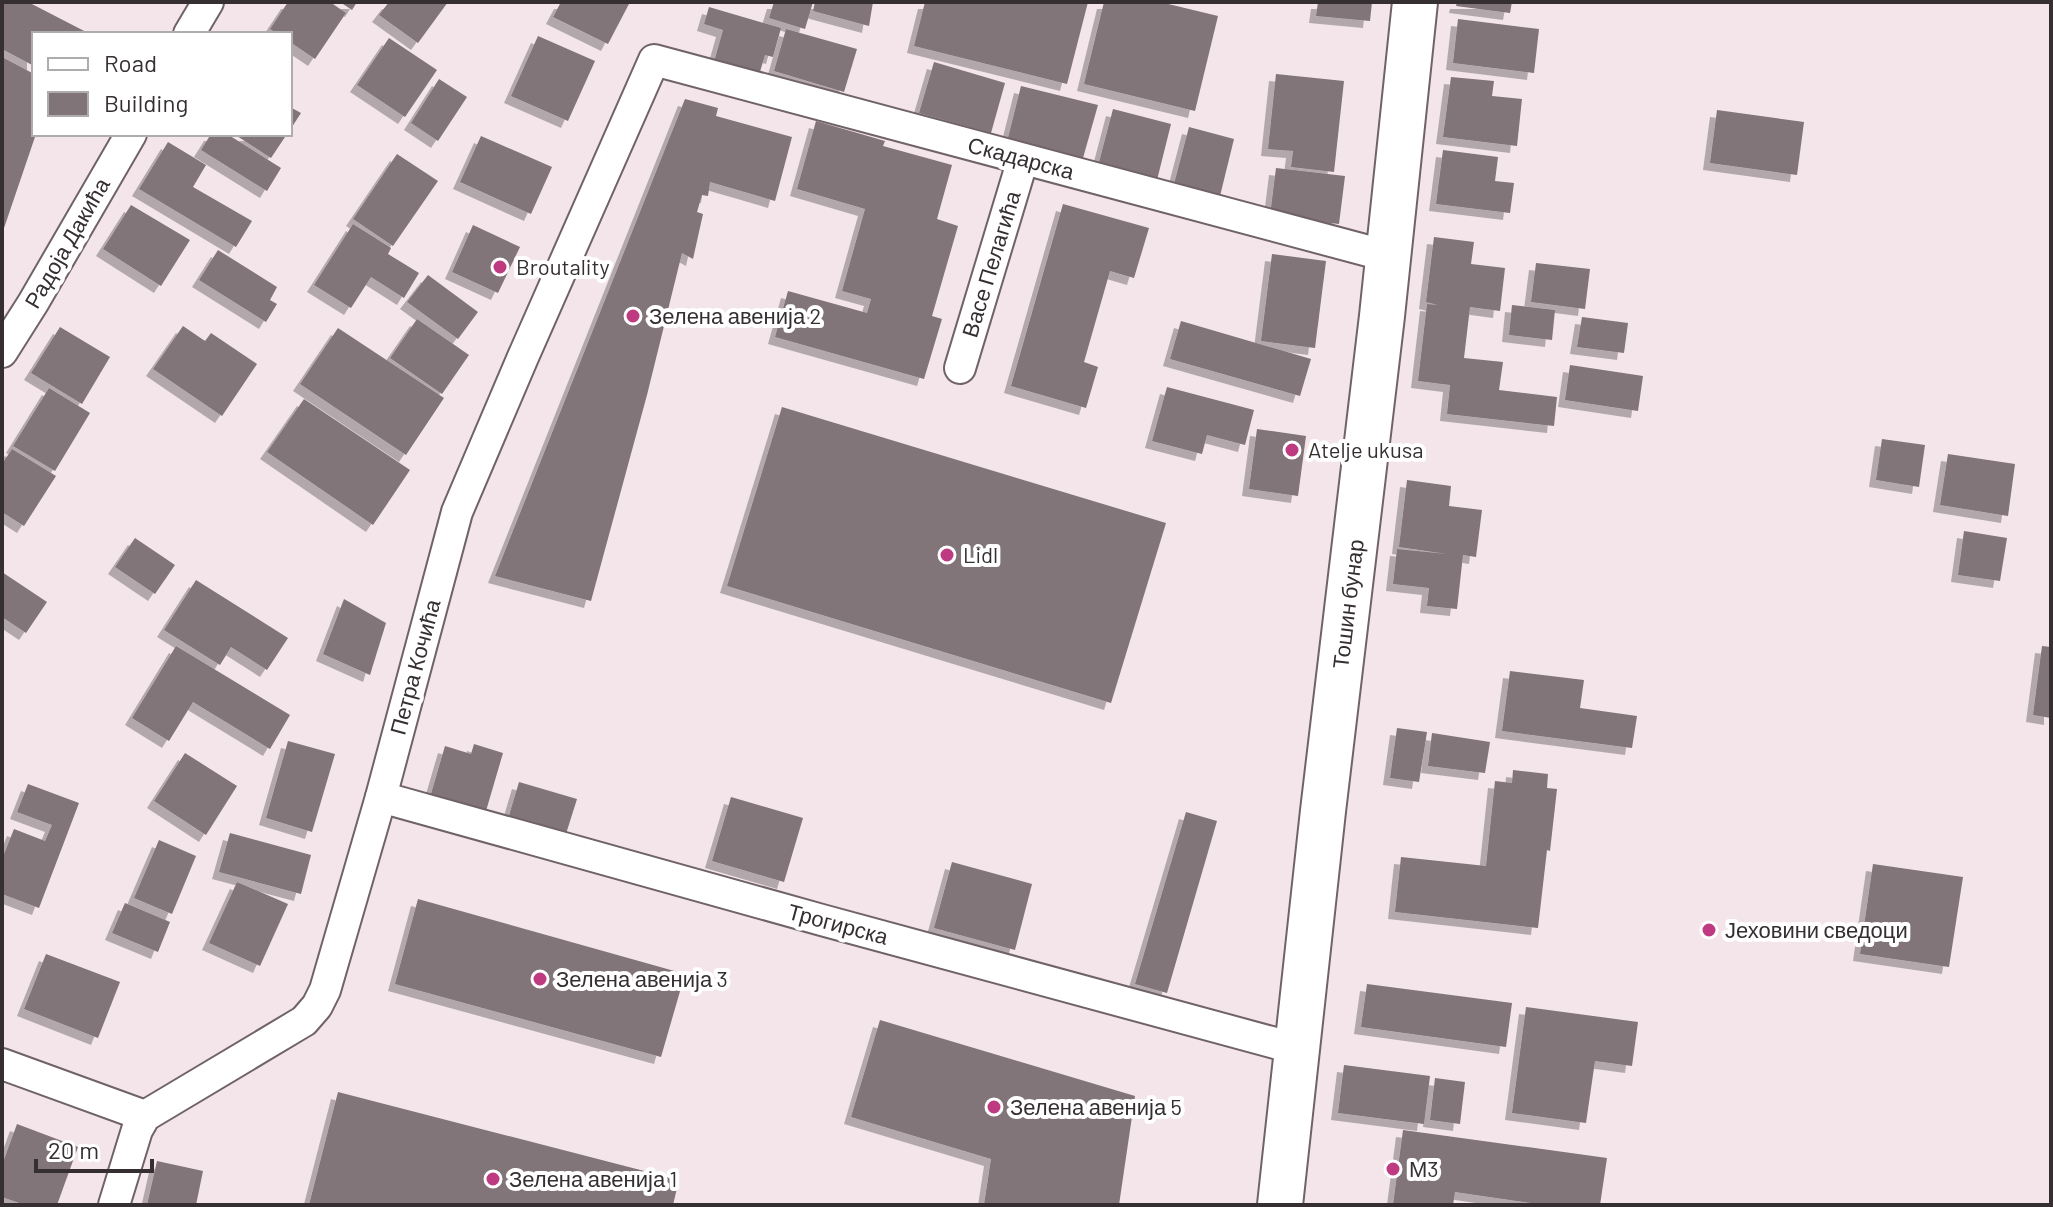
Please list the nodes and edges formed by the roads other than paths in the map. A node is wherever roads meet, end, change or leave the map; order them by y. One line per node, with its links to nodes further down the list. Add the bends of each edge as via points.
1 (208, 2): 3 (street)
2 (1415, 2): 7 (main road, Тошин бунар)
3 (190, 32)
4 (654, 60): 6 (street, Скадарска); 10 (street, Петра Кочића, via 457,512)
5 (130, 136): 8 (street, Радоја Дакића)
6 (1023, 159): 7 (street, Скадарска); 9 (street, Васе Пелагића)
7 (1387, 256): 11 (main road, Тошин бунар)
8 (2, 352)
9 (960, 368)
10 (381, 797): 11 (street, Трогирска); 13 (street, Петра Кочића, via 317,1006 304,1021)
11 (1297, 1049): 15 (main road, Тошин бунар)
12 (2, 1064): 13 (street)
13 (145, 1116): 14 (street)
14 (114, 1205)
15 (1280, 1205)

